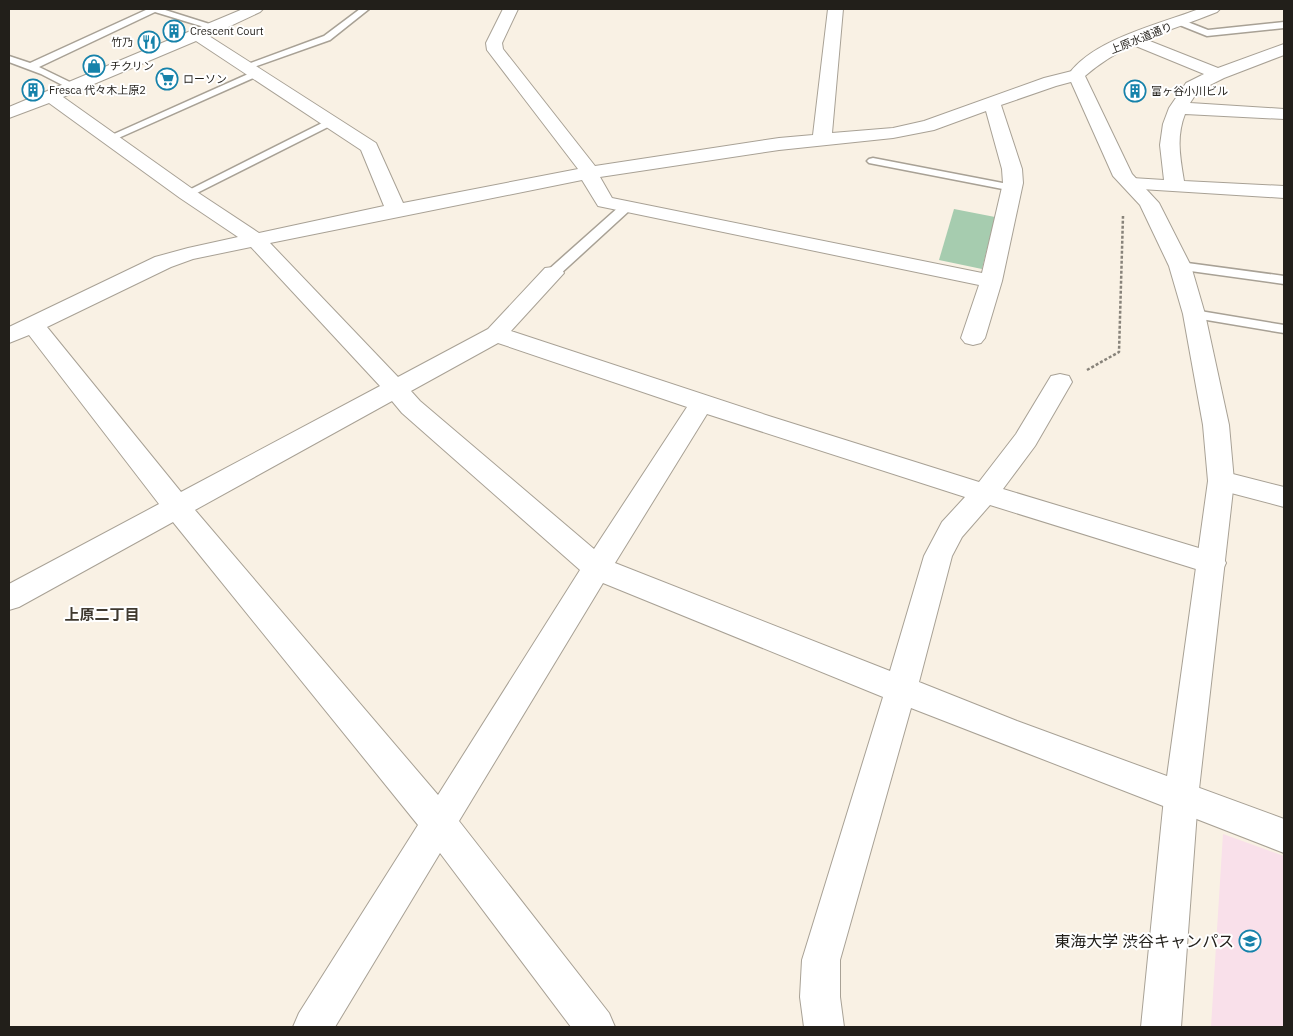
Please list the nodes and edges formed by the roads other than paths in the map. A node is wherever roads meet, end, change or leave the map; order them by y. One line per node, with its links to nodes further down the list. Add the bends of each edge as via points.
1 (154, 9): 9 (lane); 14 (lane)
2 (255, 9): 9 (street)
3 (365, 9): 15 (lane, via 327,38)
4 (510, 9): 28 (street, via 494,43 495,50)
5 (834, 9): 26 (street)
6 (1212, 9): 7 (street, 上原水道通り)
7 (1180, 22): 8 (lane, via 1207,33); 11 (street, 上原水道通り)
8 (1284, 25)
9 (214, 27): 10 (street)
10 (198, 35): 15 (street); 18 (street)
11 (1132, 39): 16 (street); 17 (street, 上原水道通り, via 1103,53)
12 (1284, 49): 16 (street)
13 (9, 60): 14 (lane)
14 (30, 68): 18 (lane)
15 (251, 70): 24 (street); 25 (lane)
16 (1218, 74): 21 (street, via 1192,87)
17 (1076, 75): 20 (street); 29 (street, via 1124,176)
18 (72, 87): 19 (street)
19 (50, 96): 22 (street); 25 (street)
20 (992, 103): 26 (street, via 928,126); 31 (street, via 1012,169)
21 (1178, 108): 23 (street); 30 (street, via 1169,145)
22 (9, 113)
23 (1284, 114)
24 (330, 122): 33 (lane); 35 (street, via 369,147)
25 (110, 138): 33 (street)
26 (822, 140): 28 (street)
27 (873, 161): 31 (lane)
28 (588, 173): 34 (street, via 605,202); 35 (street)
29 (1132, 184): 30 (street); 37 (street, via 1149,203)
30 (1175, 186): 32 (street)
31 (1013, 188): 39 (street)
32 (1284, 192)
33 (187, 194): 36 (street)
34 (625, 208): 38 (lane); 39 (street)
35 (396, 210): 36 (street)
36 (255, 239): 43 (street, via 164,262); 47 (street)
37 (1180, 266): 40 (lane); 41 (street)
38 (553, 273): 44 (street)
39 (991, 280): 45 (street)
40 (1284, 280)
41 (1194, 314): 42 (lane); 49 (street, via 1216,425)
42 (1284, 329)
43 (21, 331): 52 (street)
44 (496, 334): 47 (street); 48 (street)
45 (974, 338)
46 (1060, 382): 50 (street, via 1026,440)
47 (396, 389): 52 (street); 54 (street, via 411,407)
48 (701, 404): 50 (street); 54 (street)
49 (1221, 481): 51 (street); 53 (street)
50 (984, 494): 53 (street); 56 (street, via 952,530 938,556)
51 (1284, 497)
52 (177, 508): 55 (street); 58 (street)
53 (1212, 564): 57 (street)
54 (597, 568): 56 (street); 58 (street)
55 (9, 598)
56 (901, 689): 57 (street); 62 (street, via 820,960)
57 (1180, 798): 59 (street); 63 (street)
58 (439, 823): 60 (street); 61 (street)
59 (1284, 836)
60 (313, 1027)
61 (595, 1027)
62 (824, 1027)
63 (1161, 1027)

